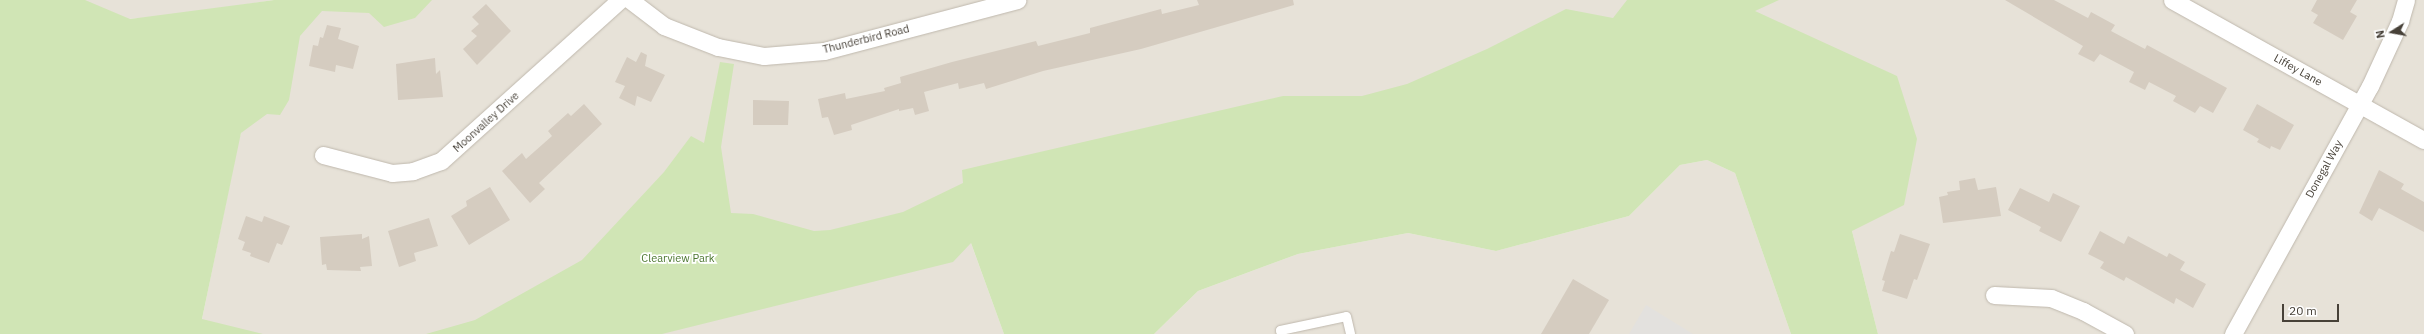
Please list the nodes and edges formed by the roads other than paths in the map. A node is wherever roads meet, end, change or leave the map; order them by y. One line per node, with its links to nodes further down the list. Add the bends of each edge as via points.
1 (620, 0): 8 (street, Moonvalley Drive, via 441,161 413,171 392,173)
2 (630, 0): 3 (street, Thunderbird Road, via 664,26 718,47 764,56 824,51)
3 (1017, 0)
4 (2172, 0): 6 (street, Liffey Lane)
5 (2406, 0): 6 (street, Donegal Way, via 2400,21)
6 (2360, 104): 7 (street, Liffey Lane); 13 (street, Donegal Way)
7 (2424, 140)
8 (323, 155)
9 (1994, 295): 12 (street, via 2051,298 2083,311)
10 (1281, 334): 11 (lane, via 1280,330 1346,316)
11 (1350, 334)
12 (2125, 334)
13 (2233, 334)

